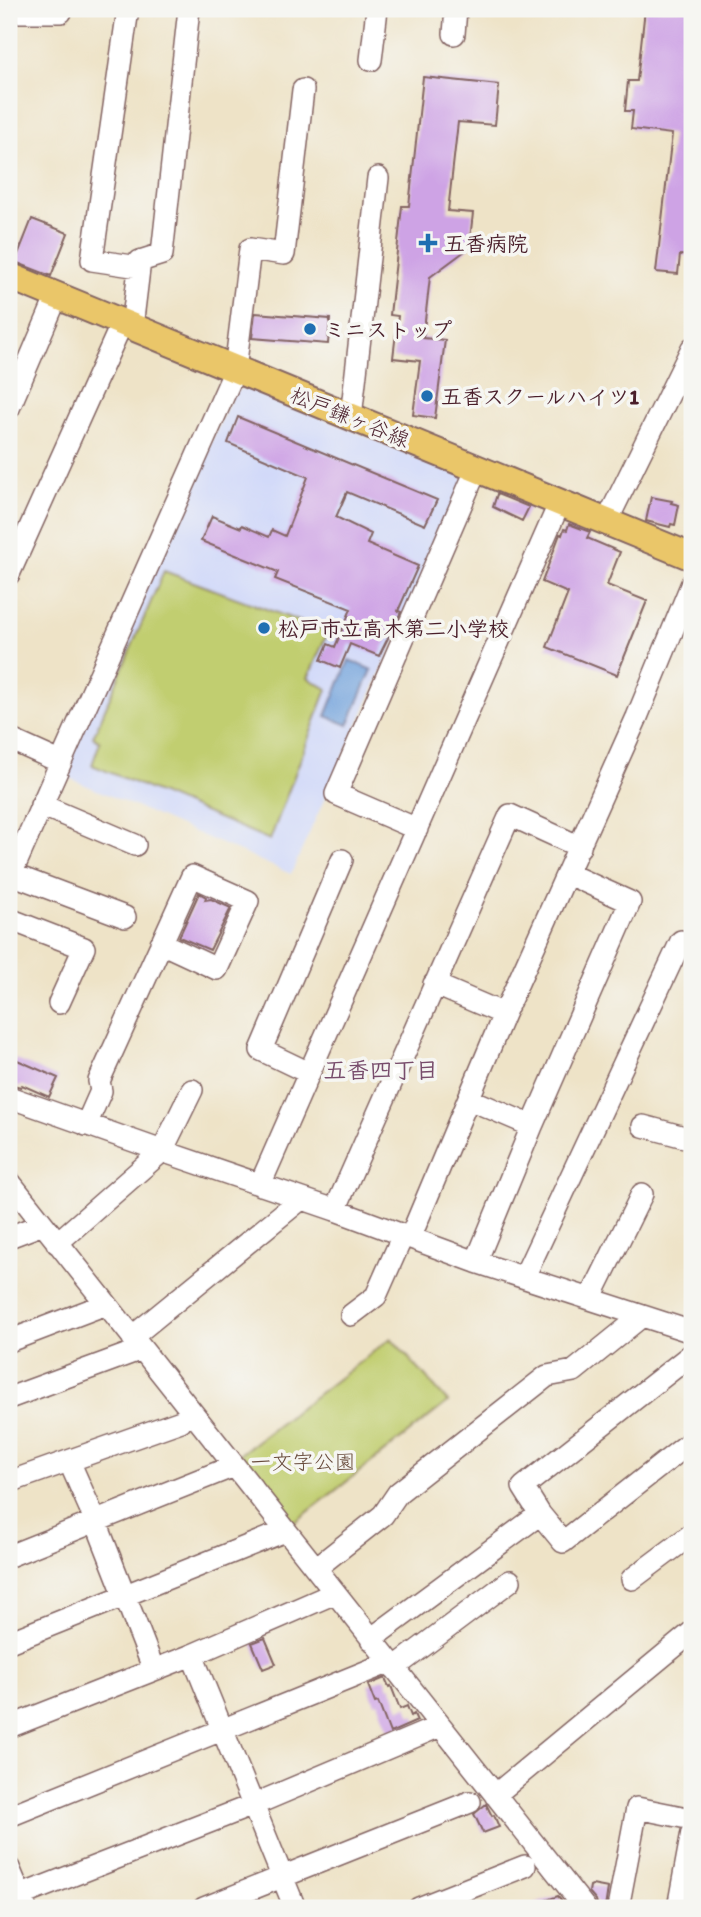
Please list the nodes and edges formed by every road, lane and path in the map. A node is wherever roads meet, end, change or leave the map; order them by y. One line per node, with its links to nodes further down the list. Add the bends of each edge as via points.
1 (128, 9): 11 (street, via 92,260)
2 (189, 9): 11 (street, via 162,254 140,261)
3 (377, 9): 8 (street)
4 (456, 9): 7 (street)
5 (9, 12): 6 (street)
6 (61, 12)
7 (454, 34)
8 (371, 60)
9 (303, 90): 16 (street, via 284,254 250,249)
10 (378, 178): 18 (street)
11 (139, 267): 14 (street)
12 (9, 276): 13 (main road, 松戸鎌ヶ谷線)
13 (57, 296): 14 (main road, 松戸鎌ヶ谷線); 17 (street)
14 (127, 325): 16 (main road, 松戸鎌ヶ谷線); 23 (street)
15 (688, 346): 21 (street)
16 (235, 370): 18 (main road, 松戸鎌ヶ谷線); 26 (street)
17 (9, 408)
18 (351, 417): 19 (main road, 松戸鎌ヶ谷線)
19 (477, 468): 20 (main road, 松戸鎌ヶ谷線); 28 (street, via 336,794)
20 (560, 502): 21 (main road, 松戸鎌ヶ谷線); 28 (street)
21 (607, 521): 22 (main road, 松戸鎌ヶ谷線)
22 (692, 557)
23 (9, 574)
24 (692, 583): 30 (street)
25 (9, 739): 26 (street)
26 (60, 762): 27 (street)
27 (41, 805): 29 (street); 33 (street)
28 (417, 829): 41 (street)
29 (135, 845)
30 (580, 846): 32 (street); 38 (street, via 510,815)
31 (342, 860): 41 (street, via 261,1050)
32 (568, 874): 40 (street); 46 (street, via 630,902)
33 (10, 876): 34 (street)
34 (125, 918)
35 (9, 919): 39 (street, via 83,948)
36 (681, 941): 60 (street)
37 (162, 943): 37 (street, via 217,969 247,901 192,876); 45 (street, via 99,1081 101,1091)
38 (434, 984): 40 (street); 54 (street)
39 (59, 1003)
40 (504, 1014): 44 (street)
41 (309, 1073): 51 (street)
42 (192, 1090): 49 (street)
43 (9, 1097): 45 (street)
44 (469, 1099): 46 (street); 57 (street)
45 (86, 1125): 49 (street)
46 (532, 1126): 59 (street)
47 (643, 1126): 48 (street)
48 (692, 1139)
49 (162, 1152): 51 (street); 58 (street)
50 (10, 1185): 55 (street)
51 (260, 1185): 53 (street)
52 (642, 1194): 61 (street)
53 (301, 1199): 54 (street); 67 (street)
54 (335, 1210): 57 (street)
55 (43, 1224): 56 (street); 58 (street)
56 (9, 1237)
57 (406, 1237): 59 (street); 63 (street, via 376,1296)
58 (57, 1242): 62 (street)
59 (476, 1262): 60 (street)
60 (524, 1278): 61 (street)
61 (590, 1300): 64 (street)
62 (106, 1304): 66 (street); 67 (street)
63 (351, 1315)
64 (642, 1316): 65 (street); 80 (street, via 574,1371 547,1376 398,1493 383,1515)
65 (692, 1329)
66 (9, 1341)
67 (137, 1343): 69 (street); 73 (street)
68 (692, 1354): 75 (street, via 523,1487)
69 (9, 1398)
70 (181, 1421): 72 (street)
71 (692, 1441): 75 (street, via 563,1542)
72 (69, 1461): 74 (street); 76 (street)
73 (234, 1465): 76 (street); 77 (street)
74 (9, 1482)
75 (540, 1514): 86 (street)
76 (96, 1522): 79 (street); 84 (street)
77 (285, 1531): 80 (street); 84 (street)
78 (692, 1534): 81 (street)
79 (9, 1556)
80 (316, 1569): 83 (street)
81 (632, 1579)
82 (510, 1581): 89 (street)
83 (335, 1593): 86 (street); 88 (street)
84 (124, 1595): 87 (street); 90 (street)
85 (692, 1632): 94 (street)
86 (371, 1639): 89 (street)
87 (9, 1642)
88 (192, 1655): 90 (street); 93 (street)
89 (392, 1665): 91 (street); 93 (street)
90 (154, 1670): 92 (street)
91 (440, 1726): 94 (street); 96 (street)
92 (9, 1727)
93 (222, 1729): 96 (street); 97 (street)
94 (495, 1795): 107 (street)
95 (470, 1802): 102 (street)
96 (253, 1805): 102 (street); 103 (street)
97 (9, 1815)
98 (692, 1819): 108 (street, via 637,1808)
99 (692, 1832): 109 (street)
100 (525, 1866): 106 (street)
101 (9, 1868): 103 (street)
102 (282, 1877): 104 (street); 105 (street)
103 (18, 1901)
104 (204, 1908)
105 (295, 1908)
106 (419, 1908)
107 (585, 1908)
108 (618, 1908)
109 (678, 1908)

